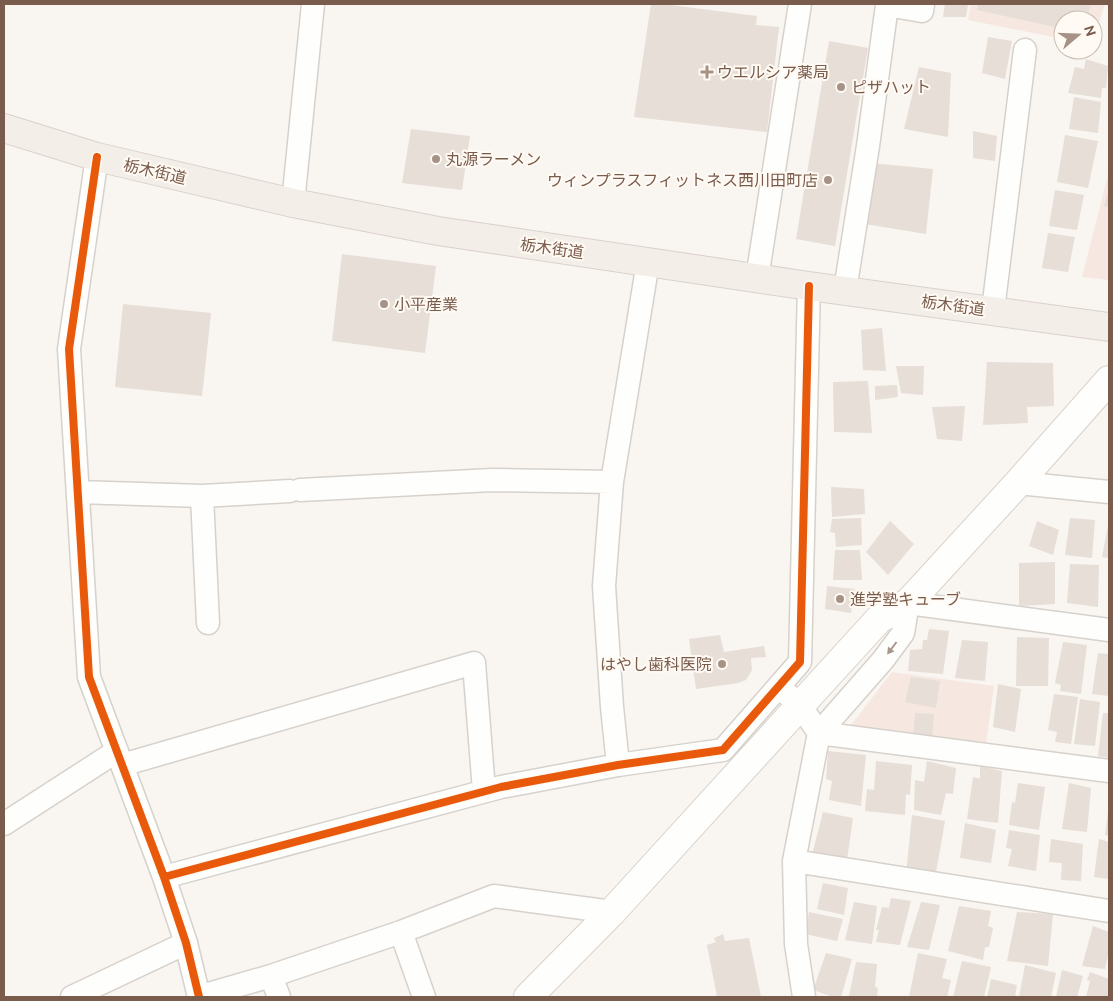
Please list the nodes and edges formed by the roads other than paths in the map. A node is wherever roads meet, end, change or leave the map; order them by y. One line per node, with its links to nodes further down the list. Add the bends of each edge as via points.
1 (313, 4): 8 (street)
2 (800, 4): 10 (street)
3 (884, 4): 4 (street, via 922,11); 12 (street, via 868,146)
4 (923, 4)
5 (1026, 50): 13 (street)
6 (4, 128): 7 (main road, 栃木街道)
7 (96, 157): 8 (main road, 栃木街道); 18 (street, via 69,349)
8 (292, 203): 9 (main road, 栃木街道, via 438,231)
9 (648, 262): 10 (main road, 栃木街道); 16 (street)
10 (757, 278): 11 (main road, 栃木街道)
11 (809, 286): 12 (main road, 栃木街道); 24 (street, via 800,662)
12 (845, 290): 13 (main road, 栃木街道)
13 (993, 310): 14 (main road, 栃木街道)
14 (1109, 327)
15 (1109, 380): 17 (street)
16 (612, 482): 20 (street, via 492,480); 28 (street, via 604,586)
17 (1018, 483): 19 (street); 21 (street)
18 (78, 492): 20 (street); 27 (street, via 89,677)
19 (1109, 492)
20 (202, 496): 22 (street)
21 (908, 603): 23 (street); 25 (street, via 879,619); 26 (street, one-way to 26, via 903,633)
22 (208, 623)
23 (1109, 630)
24 (779, 687): 25 (street); 28 (street, via 723,750)
25 (799, 704): 26 (street); 35 (street)
26 (819, 734): 29 (street); 32 (street)
27 (119, 758): 30 (street, via 474,662); 31 (street); 33 (street)
28 (618, 765): 30 (street)
29 (1109, 771)
30 (484, 792): 33 (street)
31 (4, 824)
32 (794, 861): 34 (street); 44 (street, via 796,944)
33 (164, 878): 37 (street)
34 (1109, 911)
35 (612, 912): 36 (street, via 494,896); 43 (street)
36 (401, 932): 38 (street); 42 (street)
37 (186, 942): 39 (street); 40 (street)
38 (271, 976): 40 (street); 41 (street)
39 (72, 997)
40 (199, 997)
41 (279, 997)
42 (424, 997)
43 (528, 997)
44 (804, 997)

